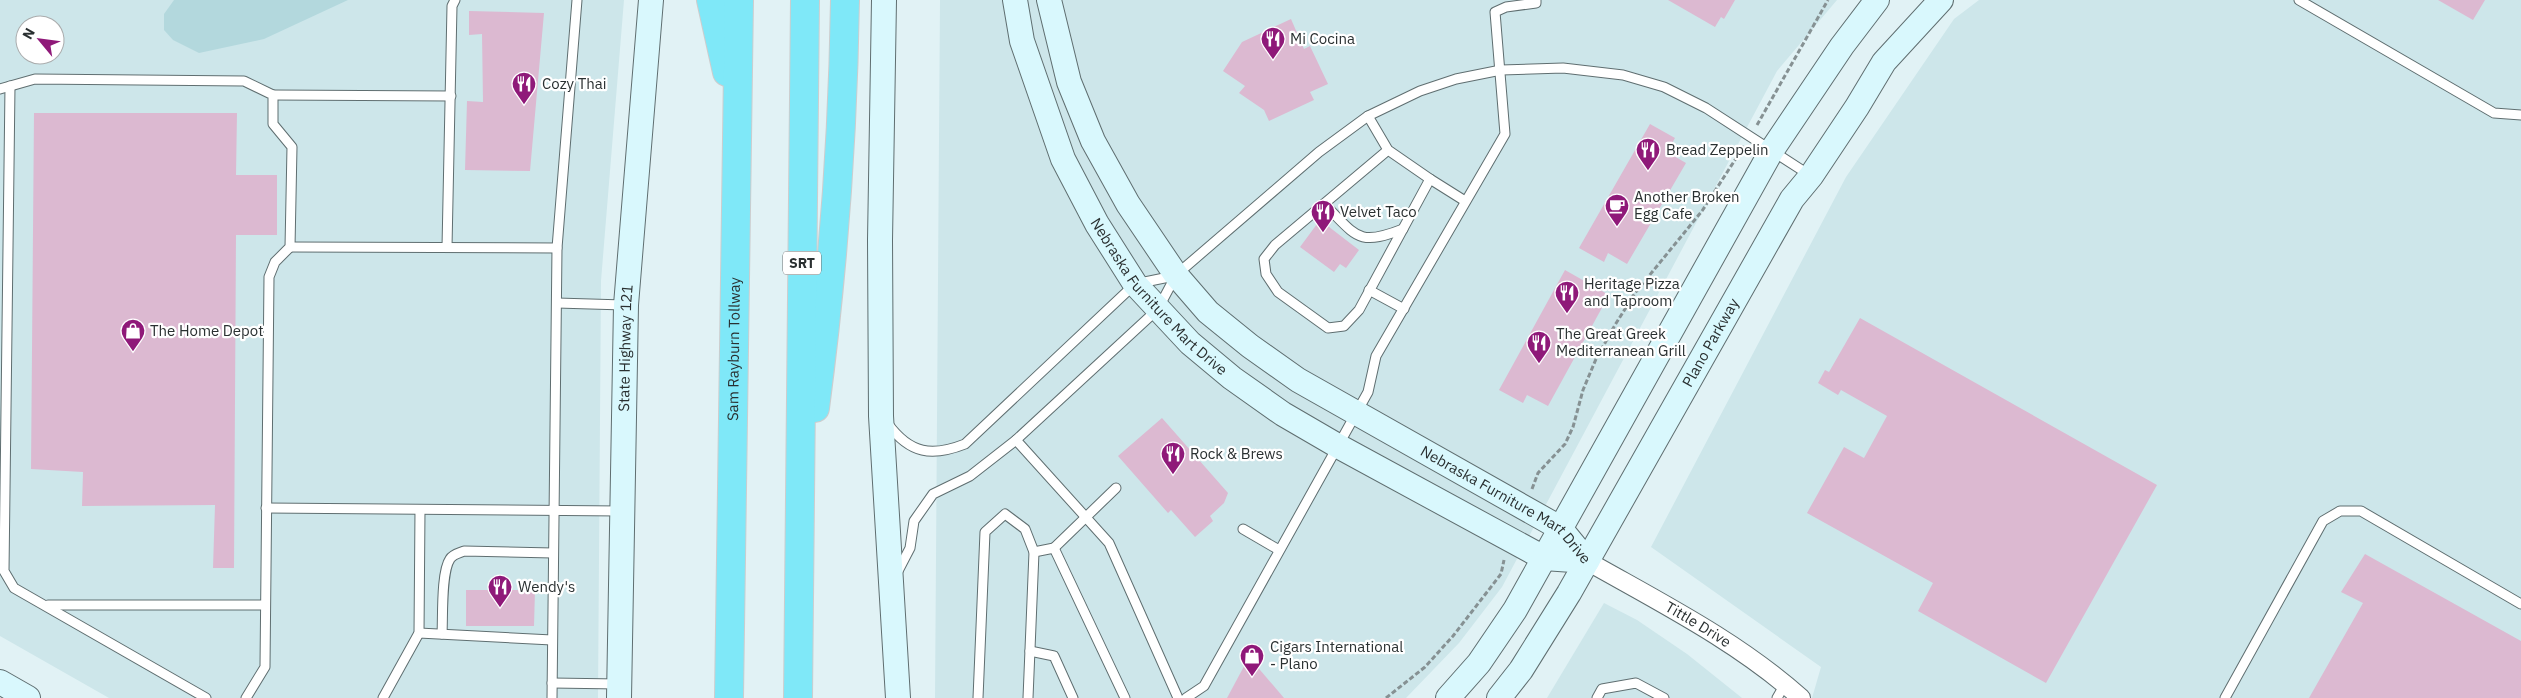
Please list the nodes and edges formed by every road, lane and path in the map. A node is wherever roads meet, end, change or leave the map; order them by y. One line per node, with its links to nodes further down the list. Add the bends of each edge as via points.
1 (455, 0): 20 (lane, via 452,6)
2 (578, 0): 34 (lane)
3 (651, 0): 39 (main road, State Highway 121)
4 (711, 0): 21 (highway)
5 (739, 0): 21 (highway, Sam Rayburn Tollway)
6 (805, 0): 54 (highway, SRT)
7 (845, 0): 54 (highway, via 828,317)
8 (884, 0): 43 (main road)
9 (1015, 0): 36 (main road, Nebraska Furniture Mart Drive, via 1022,41 1063,159 1097,224)
10 (1049, 0): 35 (main road, Nebraska Furniture Mart Drive, via 1069,82 1093,141 1128,204)
11 (1536, 0): 16 (lane, via 1536,3 1506,7 1496,12)
12 (1828, 0): 24 (path)
13 (1877, 0): 26 (main road)
14 (1941, 0): 27 (main road, Plano Parkway, via 1884,62)
15 (2299, 0): 22 (lane, via 2494,113)
16 (1501, 70): 23 (lane, via 1456,78); 24 (lane, via 1563,68 1623,75 1664,88 1706,108); 29 (lane, via 1505,134)
17 (10, 86): 18 (lane); 19 (lane, via 35,79 244,81); 45 (lane)
18 (0, 89)
19 (273, 95): 20 (lane); 32 (lane, via 273,124 292,147)
20 (451, 96): 33 (lane)
21 (737, 111): 81 (highway, Sam Rayburn Tollway)
22 (2521, 115)
23 (1368, 116): 25 (lane); 35 (lane, via 1319,152)
24 (1750, 136): 26 (lane); 49 (path, via 1702,211 1636,293 1615,325 1596,359 1565,444 1538,473 1531,486 1535,495)
25 (1388, 150): 28 (lane); 30 (lane)
26 (1772, 150): 27 (lane); 55 (main road)
27 (1811, 176): 63 (main road, Plano Parkway, via 1792,199)
28 (1430, 179): 29 (lane); 31 (lane)
29 (1465, 201): 41 (lane)
30 (1324, 204): 31 (lane, via 1354,233 1366,239 1380,238); 37 (lane, via 1264,259 1266,274 1278,292 1328,328 1344,326 1359,310)
31 (1403, 229): 37 (lane)
32 (290, 246): 33 (lane); 48 (lane, via 275,262 267,292)
33 (447, 247): 34 (lane)
34 (558, 248): 38 (lane)
35 (1176, 275): 36 (lane); 40 (lane); 42 (main road, Nebraska Furniture Mart Drive, via 1208,312 1250,346 1298,380)
36 (1136, 284): 40 (main road, Nebraska Furniture Mart Drive); 43 (lane, via 965,444 945,451 917,450 898,439)
37 (1369, 290): 41 (lane)
38 (557, 303): 39 (lane); 50 (lane)
39 (626, 305): 52 (main road, State Highway 121)
40 (1158, 309): 44 (lane); 46 (main road, Nebraska Furniture Mart Drive, via 1190,343 1232,378 1282,414)
41 (1404, 309): 42 (lane, via 1376,356 1368,392)
42 (1357, 412): 46 (lane); 49 (main road, Nebraska Furniture Mart Drive)
43 (881, 416): 64 (main road)
44 (1016, 440): 53 (lane); 64 (lane, via 970,476 933,494 914,521 910,548)
45 (3, 444): 66 (lane, via 4,571 14,588)
46 (1338, 446): 57 (main road, Nebraska Furniture Mart Drive); 59 (lane)
47 (1116, 488): 53 (lane)
48 (266, 508): 51 (lane); 67 (lane)
49 (1528, 508): 55 (main road, Nebraska Furniture Mart Drive)
50 (554, 509): 51 (lane); 52 (lane); 61 (lane)
51 (420, 510): 68 (lane)
52 (620, 511): 74 (main road, State Highway 121)
53 (1086, 516): 58 (lane); 88 (lane, via 1109,543)
54 (799, 526): 82 (highway, SRT)
55 (1560, 528): 62 (main road); 63 (main road, Nebraska Furniture Mart Drive)
56 (1243, 529): 59 (lane)
57 (1513, 540): 62 (main road, Nebraska Furniture Mart Drive); 90 (path, via 1501,574 1453,636 1425,667)
58 (1054, 548): 60 (lane); 87 (lane)
59 (1279, 550): 89 (lane, via 1204,686)
60 (1034, 552): 71 (lane); 84 (lane, via 1025,528 1005,514 985,532)
61 (553, 553): 69 (lane, via 464,551 456,554 450,559 446,571); 70 (lane)
62 (1544, 558): 63 (main road, Nebraska Furniture Mart Drive); 91 (main road, via 1510,618)
63 (1587, 561): 75 (street, Tittle Drive, via 1751,656); 92 (main road, Plano Parkway, via 1551,622)
64 (892, 584): 83 (main road)
65 (2521, 604): 96 (lane, via 2362,512 2340,511 2323,521)
66 (46, 605): 67 (lane); 77 (lane)
67 (266, 605): 78 (lane, via 265,667)
68 (419, 633): 69 (lane); 79 (lane)
69 (442, 634): 70 (lane)
70 (552, 640): 73 (lane)
71 (1030, 651): 85 (lane); 86 (lane, via 1054,656)
72 (0, 682): 76 (main road)
73 (552, 683): 74 (lane); 80 (lane)
74 (619, 691)
75 (1781, 691): 95 (street, Tittle Drive)
76 (28, 698)
77 (206, 698)
78 (246, 698)
79 (383, 698)
80 (552, 698)
81 (729, 698)
82 (798, 698)
83 (898, 698)
84 (978, 698)
85 (1028, 698)
86 (1073, 698)
87 (1125, 698)
88 (1178, 698)
89 (1186, 698)
90 (1386, 698)
91 (1448, 698)
92 (1499, 698)
93 (1597, 698): 94 (lane, via 1602,689 1636,683)
94 (1664, 698)
95 (1801, 698)
96 (2225, 698)

